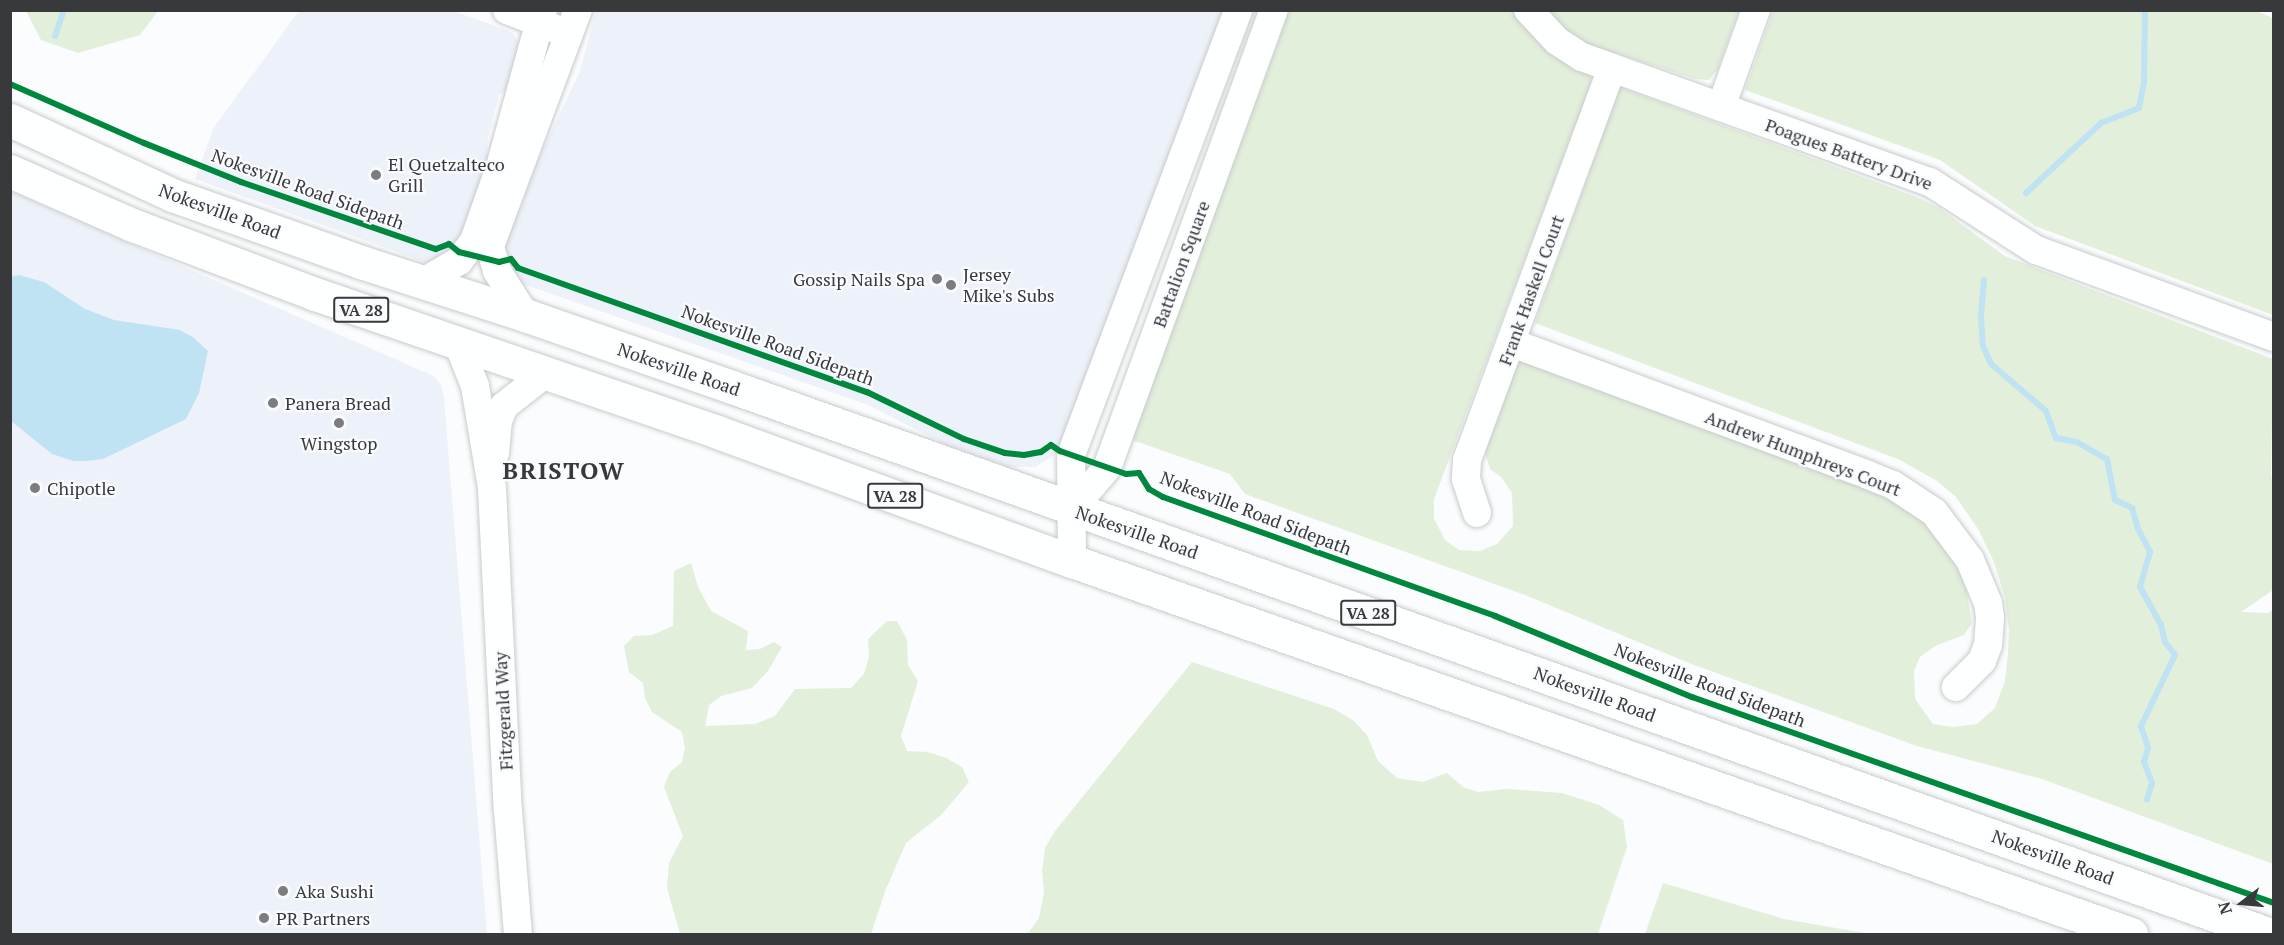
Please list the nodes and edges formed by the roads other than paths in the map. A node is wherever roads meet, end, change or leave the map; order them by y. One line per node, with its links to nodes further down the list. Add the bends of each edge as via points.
1 (507, 10): 6 (street)
2 (1238, 10): 19 (street, Battalion Square, via 1071,455)
3 (1274, 10): 19 (street, Battalion Square, via 1107,468)
4 (1528, 10): 8 (street, Poagues Battery Drive, via 1568,50)
5 (1756, 10): 9 (street)
6 (540, 16): 7 (street); 12 (street, via 500,167 474,241 459,261)
7 (574, 22): 13 (street, via 490,246 496,271)
8 (1612, 68): 9 (street, Poagues Battery Drive); 16 (street, Frank Haskell Court)
9 (1721, 107): 14 (street, Poagues Battery Drive, via 1930,182 2036,250)
10 (10, 120): 12 (highway, Nokesville Road / VA 28, via 171,195)
11 (10, 171): 15 (highway, VA 28, via 130,224)
12 (423, 282): 13 (highway, Nokesville Road / VA 28)
13 (525, 315): 19 (highway, Nokesville Road / VA 28)
14 (2274, 337)
15 (458, 343): 17 (highway, VA 28); 18 (street, Fitzgerald Way, via 475,386)
16 (1512, 343): 20 (street, Frank Haskell Court, via 1467,460 1467,479); 22 (street, Andrew Humphreys Court, via 1893,485 1934,512 1970,560 1990,618 1982,661)
17 (546, 374): 18 (street, Fitzgerald Way, via 504,406 498,421); 21 (highway, VA 28)
18 (492, 488): 23 (street, Fitzgerald Way)
19 (1072, 509): 21 (street, Battalion Square); 25 (highway, Nokesville Road / VA 28)
20 (1477, 513)
21 (1072, 561): 24 (highway, VA 28)
22 (1956, 687)
23 (518, 934)
24 (2131, 934)
25 (2268, 934)

